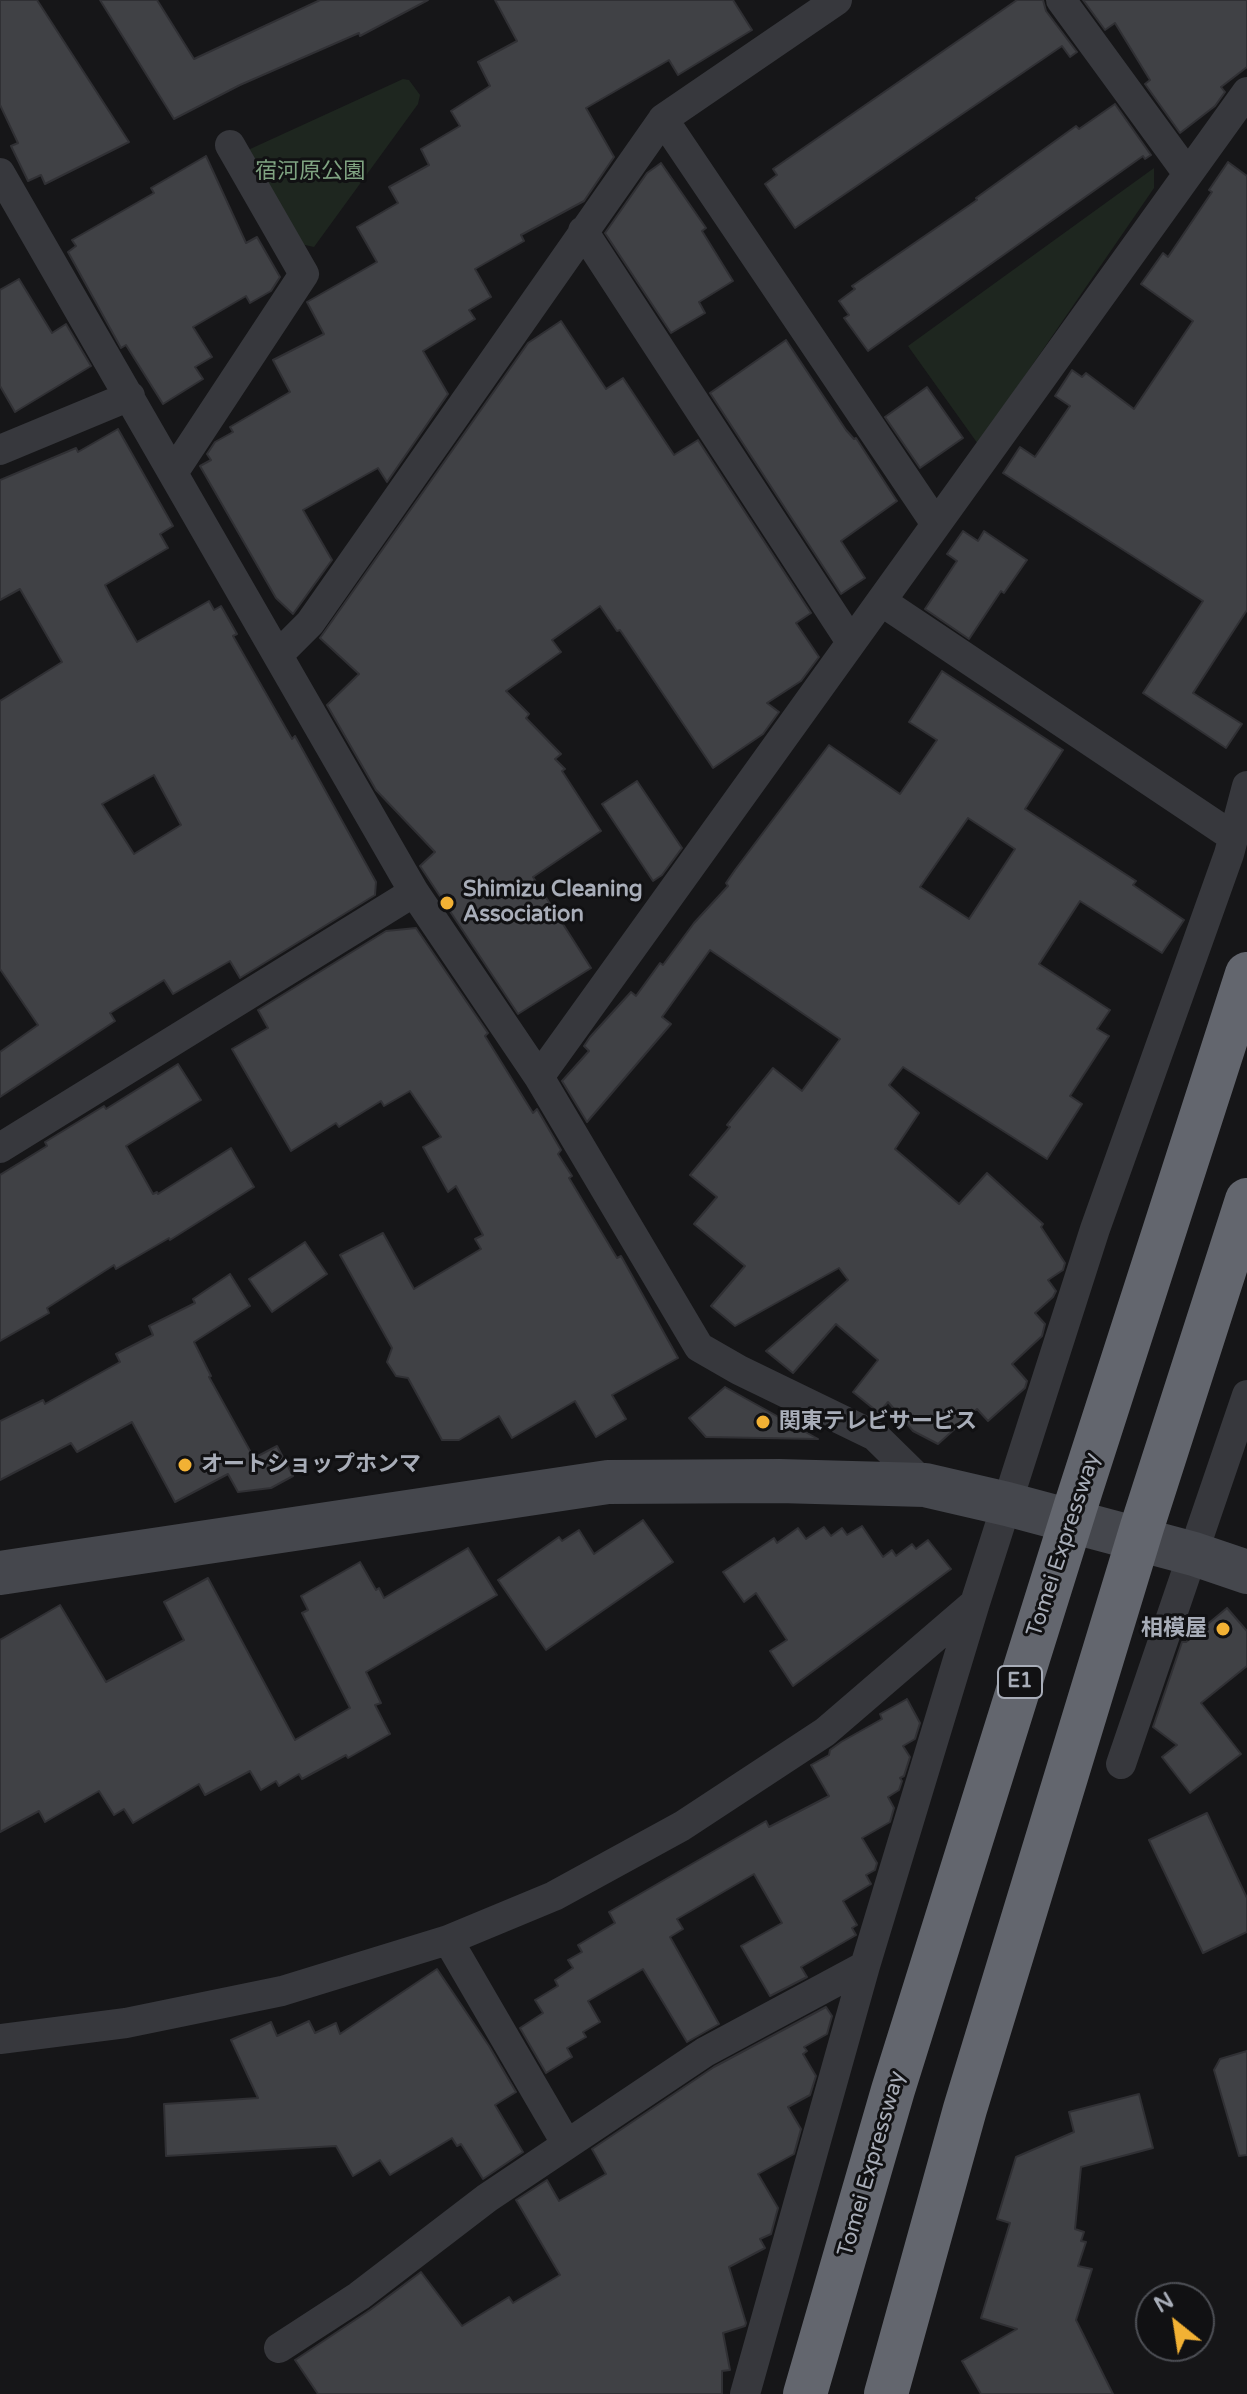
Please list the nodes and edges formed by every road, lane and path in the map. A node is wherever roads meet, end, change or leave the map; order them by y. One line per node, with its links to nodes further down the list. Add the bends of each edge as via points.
1 (837, 0): 4 (street)
2 (1061, 0): 7 (street)
3 (1247, 92): 7 (street)
4 (663, 119): 8 (street); 12 (street)
5 (230, 145): 11 (street, via 304,274)
6 (0, 173): 9 (street)
7 (1188, 174): 12 (street)
8 (583, 231): 14 (street); 15 (street, via 310,623)
9 (130, 396): 10 (street); 11 (street)
10 (0, 450)
11 (173, 473): 15 (street)
12 (936, 524): 13 (street)
13 (881, 601): 14 (street); 17 (street)
14 (851, 642): 20 (street)
15 (278, 655): 18 (street)
16 (1247, 786): 17 (street)
17 (1236, 850): 25 (street, via 1095,1229)
18 (414, 892): 20 (street); 21 (street)
19 (1247, 974): 37 (highway, Tomei Expressway / E1, bridge, via 897,2075)
20 (539, 1077): 24 (street, via 699,1347 875,1436)
21 (0, 1148)
22 (1247, 1200): 38 (highway, bridge, via 975,2078)
23 (1247, 1395): 26 (street)
24 (925, 1485): 25 (street); 28 (street, via 608,1482)
25 (1007, 1504): 26 (street); 29 (street)
26 (1194, 1554): 27 (street); 30 (street)
27 (1247, 1572)
28 (0, 1573)
29 (975, 1603): 31 (street, via 825,1732 682,1826 554,1896); 32 (street)
30 (1121, 1764)
31 (448, 1940): 33 (street, via 282,1991 126,2023); 34 (street)
32 (865, 1966): 34 (street, via 705,2052); 36 (street)
33 (0, 2039)
34 (566, 2143): 35 (street, via 359,2296)
35 (279, 2348)
36 (745, 2394)
37 (805, 2394)
38 (886, 2394)

